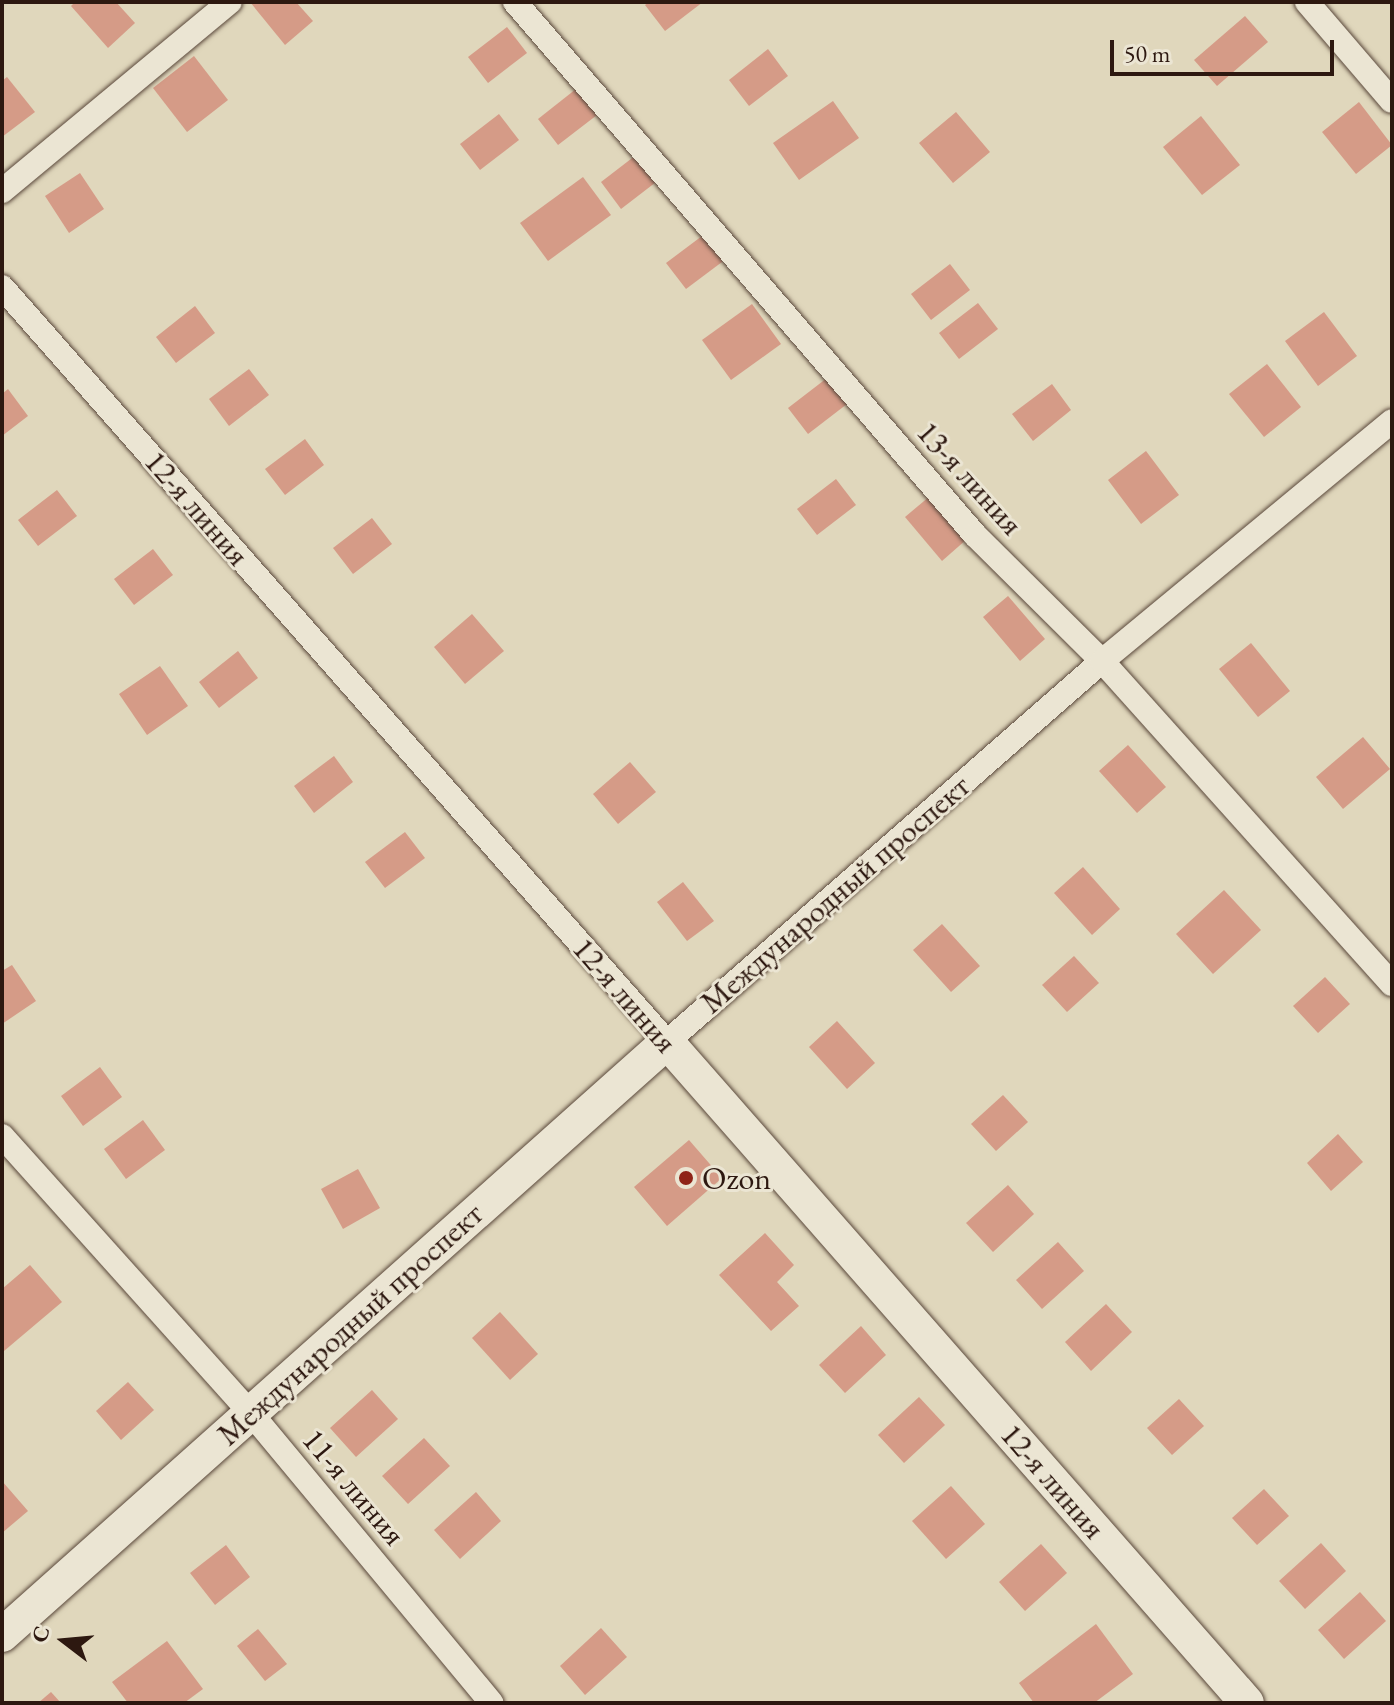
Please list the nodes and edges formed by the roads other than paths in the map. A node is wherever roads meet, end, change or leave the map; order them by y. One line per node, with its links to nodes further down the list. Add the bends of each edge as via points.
1 (230, 2): 5 (street)
2 (515, 2): 8 (street, 13-я линия, via 975,535)
3 (1307, 2): 4 (street)
4 (1392, 101)
5 (2, 191)
6 (2, 287): 10 (street, 12-я линия)
7 (1392, 421): 8 (street, Международный проспект)
8 (1102, 661): 9 (street, 13-я линия); 10 (street, Международный проспект)
9 (1392, 984)
10 (667, 1042): 12 (street, Международный проспект); 15 (street, 12-я линия)
11 (2, 1136): 12 (street, 11-я линия)
12 (250, 1412): 13 (street, Международный проспект); 14 (street, 11-я линия)
13 (2, 1635)
14 (492, 1703)
15 (1247, 1703)

